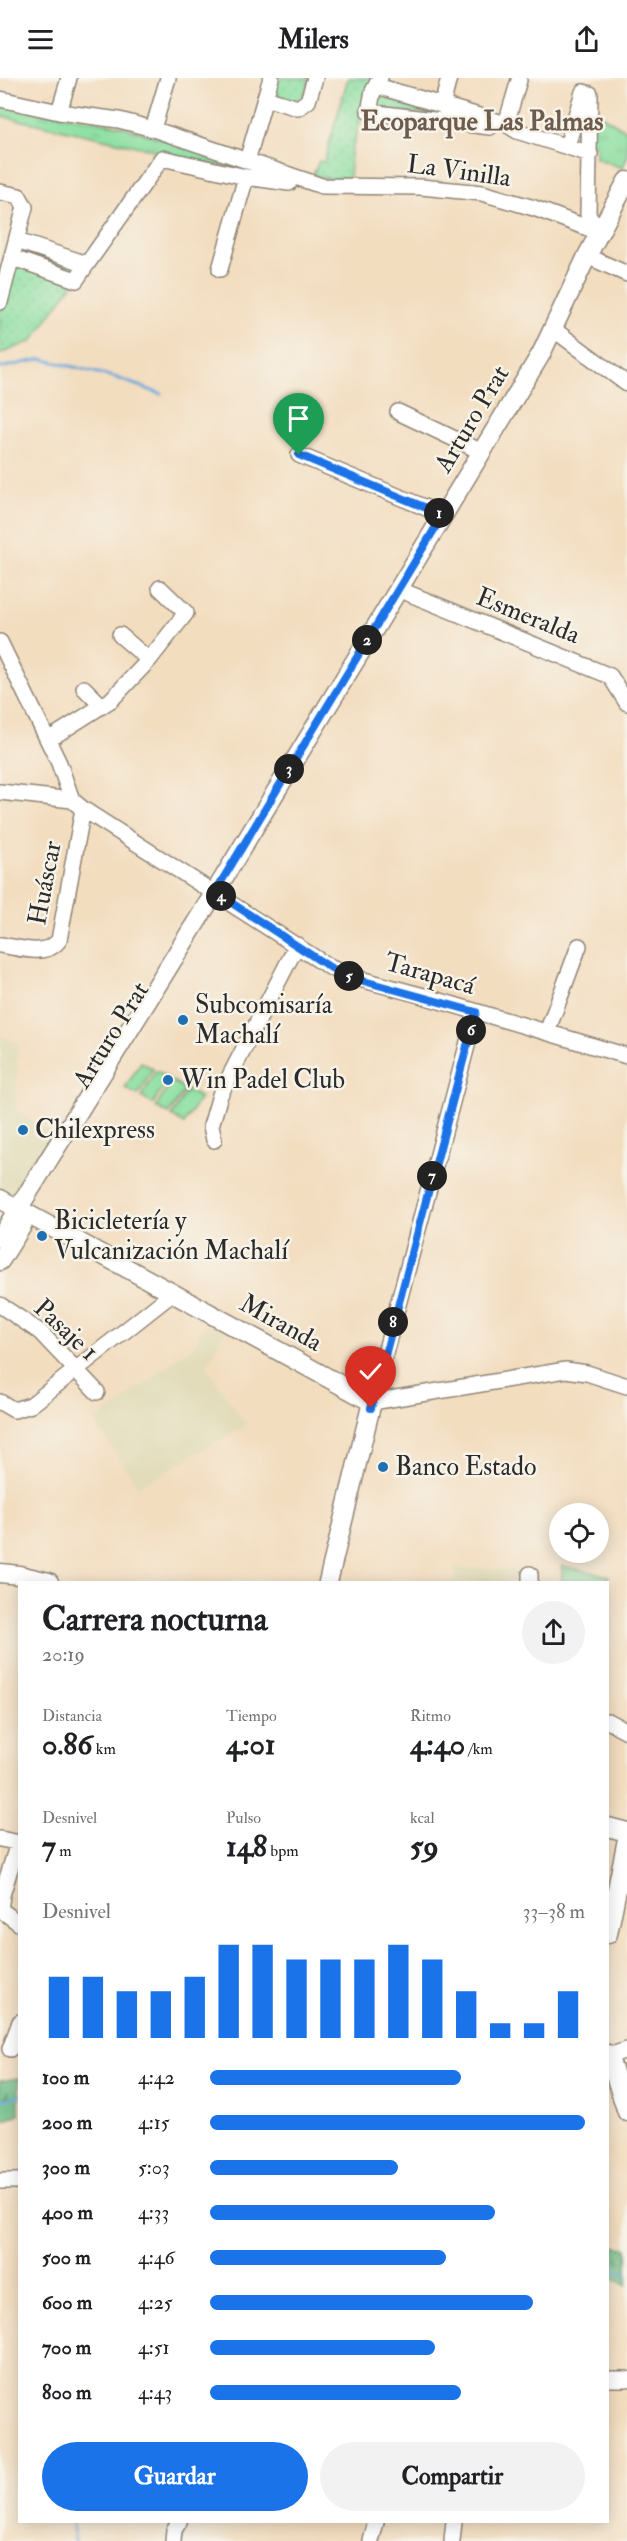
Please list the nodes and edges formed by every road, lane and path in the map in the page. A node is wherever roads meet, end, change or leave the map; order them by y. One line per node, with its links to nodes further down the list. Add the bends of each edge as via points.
1 (69, 78): 11 (street)
2 (168, 78): 13 (street)
3 (271, 78): 8 (street)
4 (315, 78): 8 (street, via 308,101 298,108)
5 (449, 78): 10 (street)
6 (519, 80): 12 (street)
7 (379, 82): 10 (street); 12 (street, via 369,112)
8 (265, 98): 16 (street)
9 (0, 99): 11 (street)
10 (442, 106): 12 (street)
11 (59, 112): 13 (street)
12 (511, 127): 14 (street)
13 (153, 129): 16 (street)
14 (567, 146): 15 (street); 15 (street, via 583,92 590,94)
15 (590, 154): 21 (street, via 588,215)
16 (247, 161): 19 (street)
17 (246, 177): 19 (street); 25 (street, via 166,158 158,160); 26 (street)
18 (627, 181): 21 (main road, Arturo Prat)
19 (307, 182): 21 (street, La Vinilla, via 328,187 388,186 482,193)
20 (0, 192): 22 (street, via 19,196 25,204)
21 (601, 233): 23 (main road, Arturo Prat)
22 (17, 241): 24 (street); 25 (street)
23 (587, 256): 27 (street); 29 (main road, Arturo Prat)
24 (13, 258): 25 (street, via 76,280); 28 (street)
25 (87, 264)
26 (220, 269)
27 (627, 273)
28 (0, 302)
29 (553, 329): 30 (street); 32 (main road, Arturo Prat)
30 (627, 384)
31 (398, 412): 32 (street)
32 (482, 452): 34 (main road, Arturo Prat)
33 (299, 455): 34 (street)
34 (443, 515): 36 (main road, Arturo Prat)
35 (160, 588): 39 (street, via 186,613)
36 (398, 589): 41 (street, Esmeralda, via 609,676); 46 (main road, Arturo Prat)
37 (120, 635): 39 (street)
38 (0, 642): 43 (street)
39 (149, 660): 42 (street)
40 (84, 688): 42 (street)
41 (627, 703)
42 (102, 706): 43 (street)
43 (48, 740): 45 (street)
44 (0, 792): 45 (street)
45 (78, 804): 46 (street, Tarapacá); 47 (street, Huáscar, via 59,940 42,950)
46 (215, 892): 48 (street, Tarapacá); 55 (main road, Arturo Prat)
47 (0, 945)
48 (297, 945): 50 (street, Tarapacá, via 331,968 353,977); 53 (street, via 220,1095 211,1126)
49 (579, 946): 51 (street)
50 (476, 1012): 51 (street, Tarapacá); 64 (street)
51 (547, 1032): 52 (street, Tarapacá)
52 (627, 1056)
53 (214, 1140)
54 (0, 1199): 55 (main road, Miranda)
55 (24, 1212): 56 (main road, Arturo Prat); 57 (main road, Arturo Prat); 58 (main road, Miranda)
56 (0, 1238)
57 (0, 1261)
58 (173, 1293): 60 (street); 64 (main road, Miranda)
59 (0, 1305): 60 (street, Pasaje 1, via 40,1332)
60 (75, 1370): 62 (street, Pasaje 1); 63 (street, via 23,1409 14,1410)
61 (627, 1386): 64 (street, via 566,1370)
62 (96, 1392)
63 (0, 1402)
64 (372, 1402): 67 (main road)
65 (0, 1573): 66 (main road)
66 (45, 1581)
67 (328, 1581)
68 (609, 1722): 69 (street)
69 (627, 1731)
70 (609, 1827): 71 (main road)
71 (627, 1832)
72 (0, 1839): 74 (street)
73 (627, 1839): 78 (main road)
74 (18, 1843)
75 (18, 1846): 76 (street)
76 (1, 1903): 77 (street)
77 (18, 1922)
78 (609, 1929)
79 (18, 2027): 80 (street)
80 (10, 2048)
81 (627, 2050): 82 (street)
82 (609, 2065): 83 (main road)
83 (627, 2112)
84 (0, 2181): 85 (street)
85 (18, 2181)
86 (609, 2379): 87 (street)
87 (627, 2379)
88 (178, 2523): 91 (street)
89 (376, 2523): 92 (street)
90 (454, 2523): 93 (street)
91 (172, 2541)
92 (371, 2541)
93 (452, 2541)

